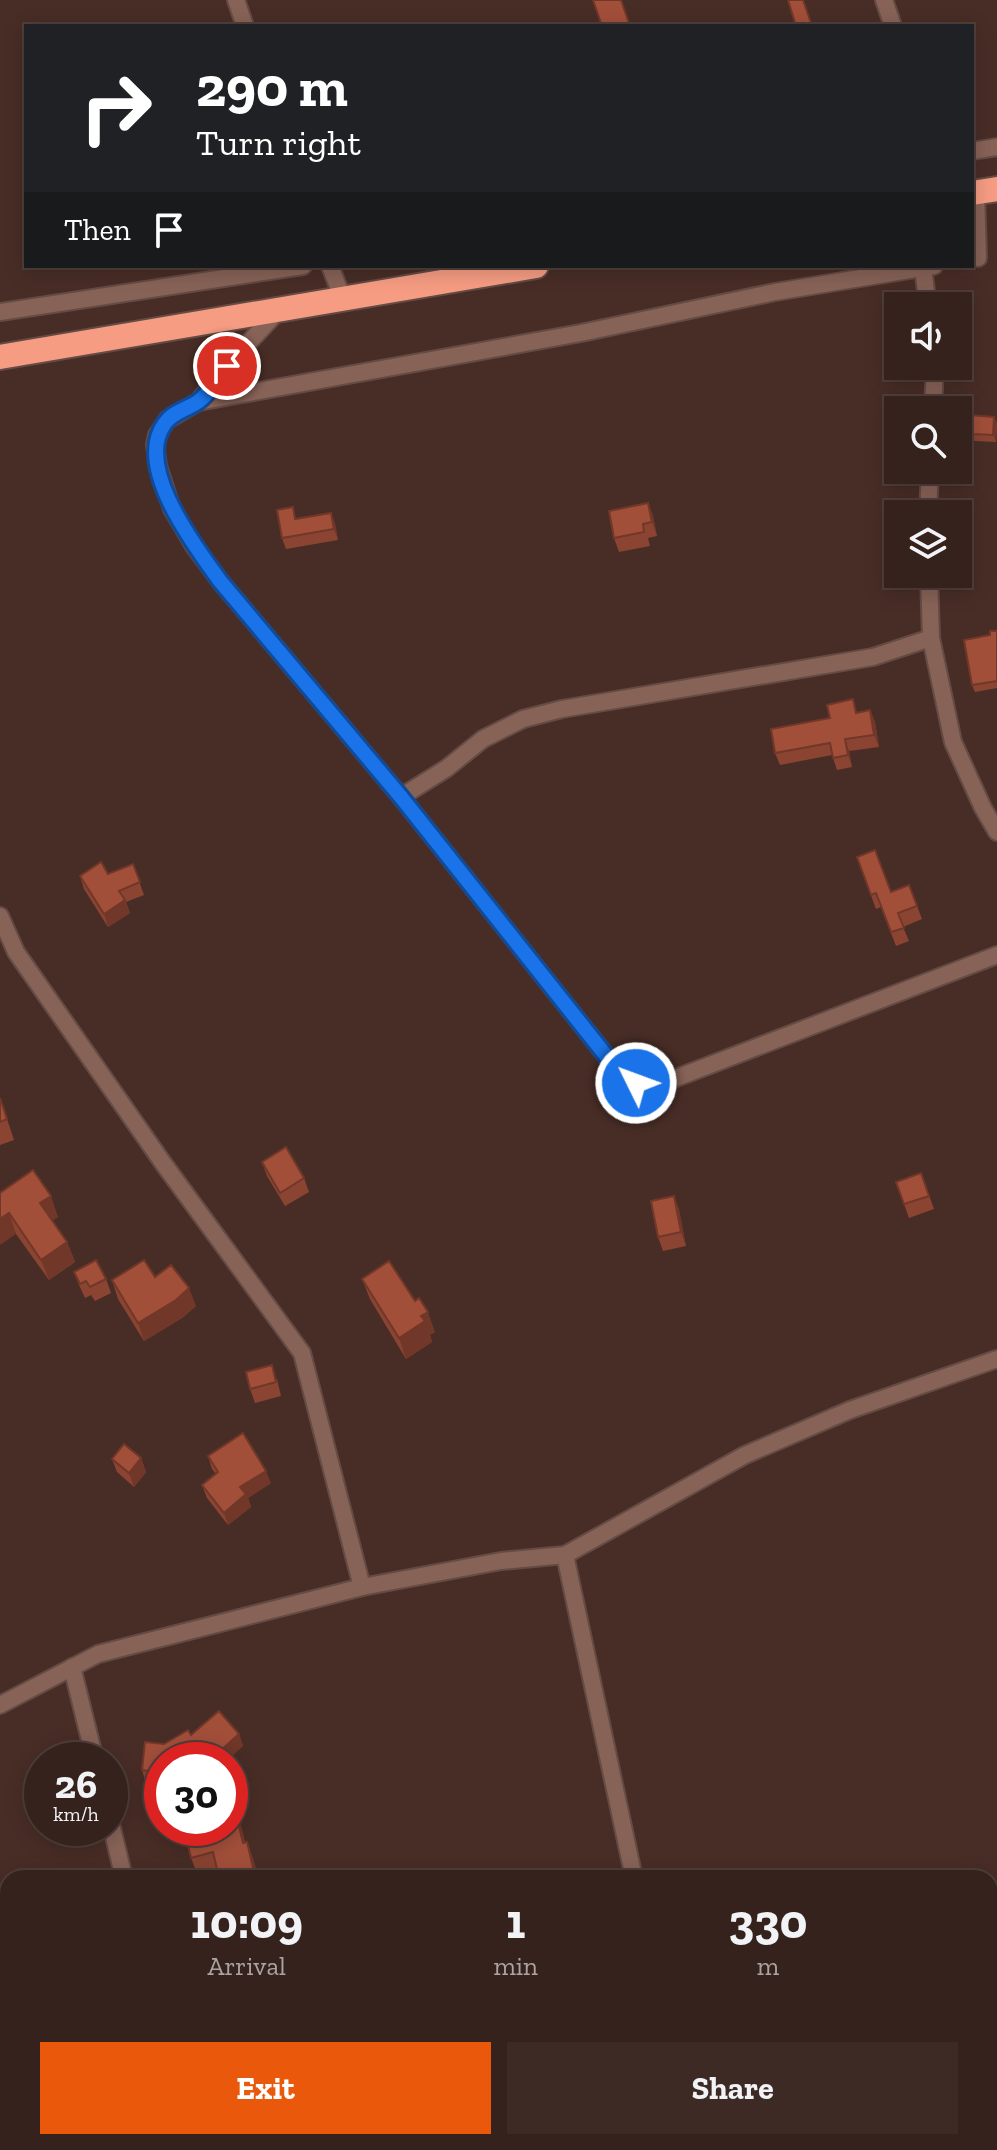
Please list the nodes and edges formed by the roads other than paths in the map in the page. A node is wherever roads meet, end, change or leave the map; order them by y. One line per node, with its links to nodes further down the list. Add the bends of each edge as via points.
1 (236, 0): 3 (street)
2 (884, 0): 4 (street)
3 (244, 24)
4 (892, 24)
5 (997, 147): 6 (street)
6 (974, 151)
7 (982, 191): 9 (street)
8 (997, 255): 9 (street)
9 (975, 258)
10 (290, 268): 18 (street)
11 (331, 268): 16 (street)
12 (524, 268): 16 (highway)
13 (923, 268): 20 (street)
14 (929, 268): 15 (street)
15 (928, 292)
16 (343, 299): 17 (highway)
17 (280, 309): 19 (highway); 20 (street)
18 (0, 312)
19 (0, 357)
20 (198, 402): 23 (street, via 173,415 157,435 158,466 172,509 220,581)
21 (929, 588): 22 (street)
22 (931, 638): 23 (street, via 873,657 523,719 483,739); 24 (street, via 953,742)
23 (401, 797): 26 (street, via 615,1067 636,1083 663,1083)
24 (997, 832)
25 (0, 916): 29 (street, via 16,952 302,1353)
26 (997, 955)
27 (997, 1359): 28 (street, via 850,1410 745,1455)
28 (565, 1555): 29 (street, via 501,1561); 35 (street)
29 (362, 1587): 30 (street, via 98,1654)
30 (72, 1667): 31 (street); 32 (street)
31 (0, 1705)
32 (91, 1742)
33 (116, 1846): 34 (street)
34 (122, 1870)
35 (632, 1870)

